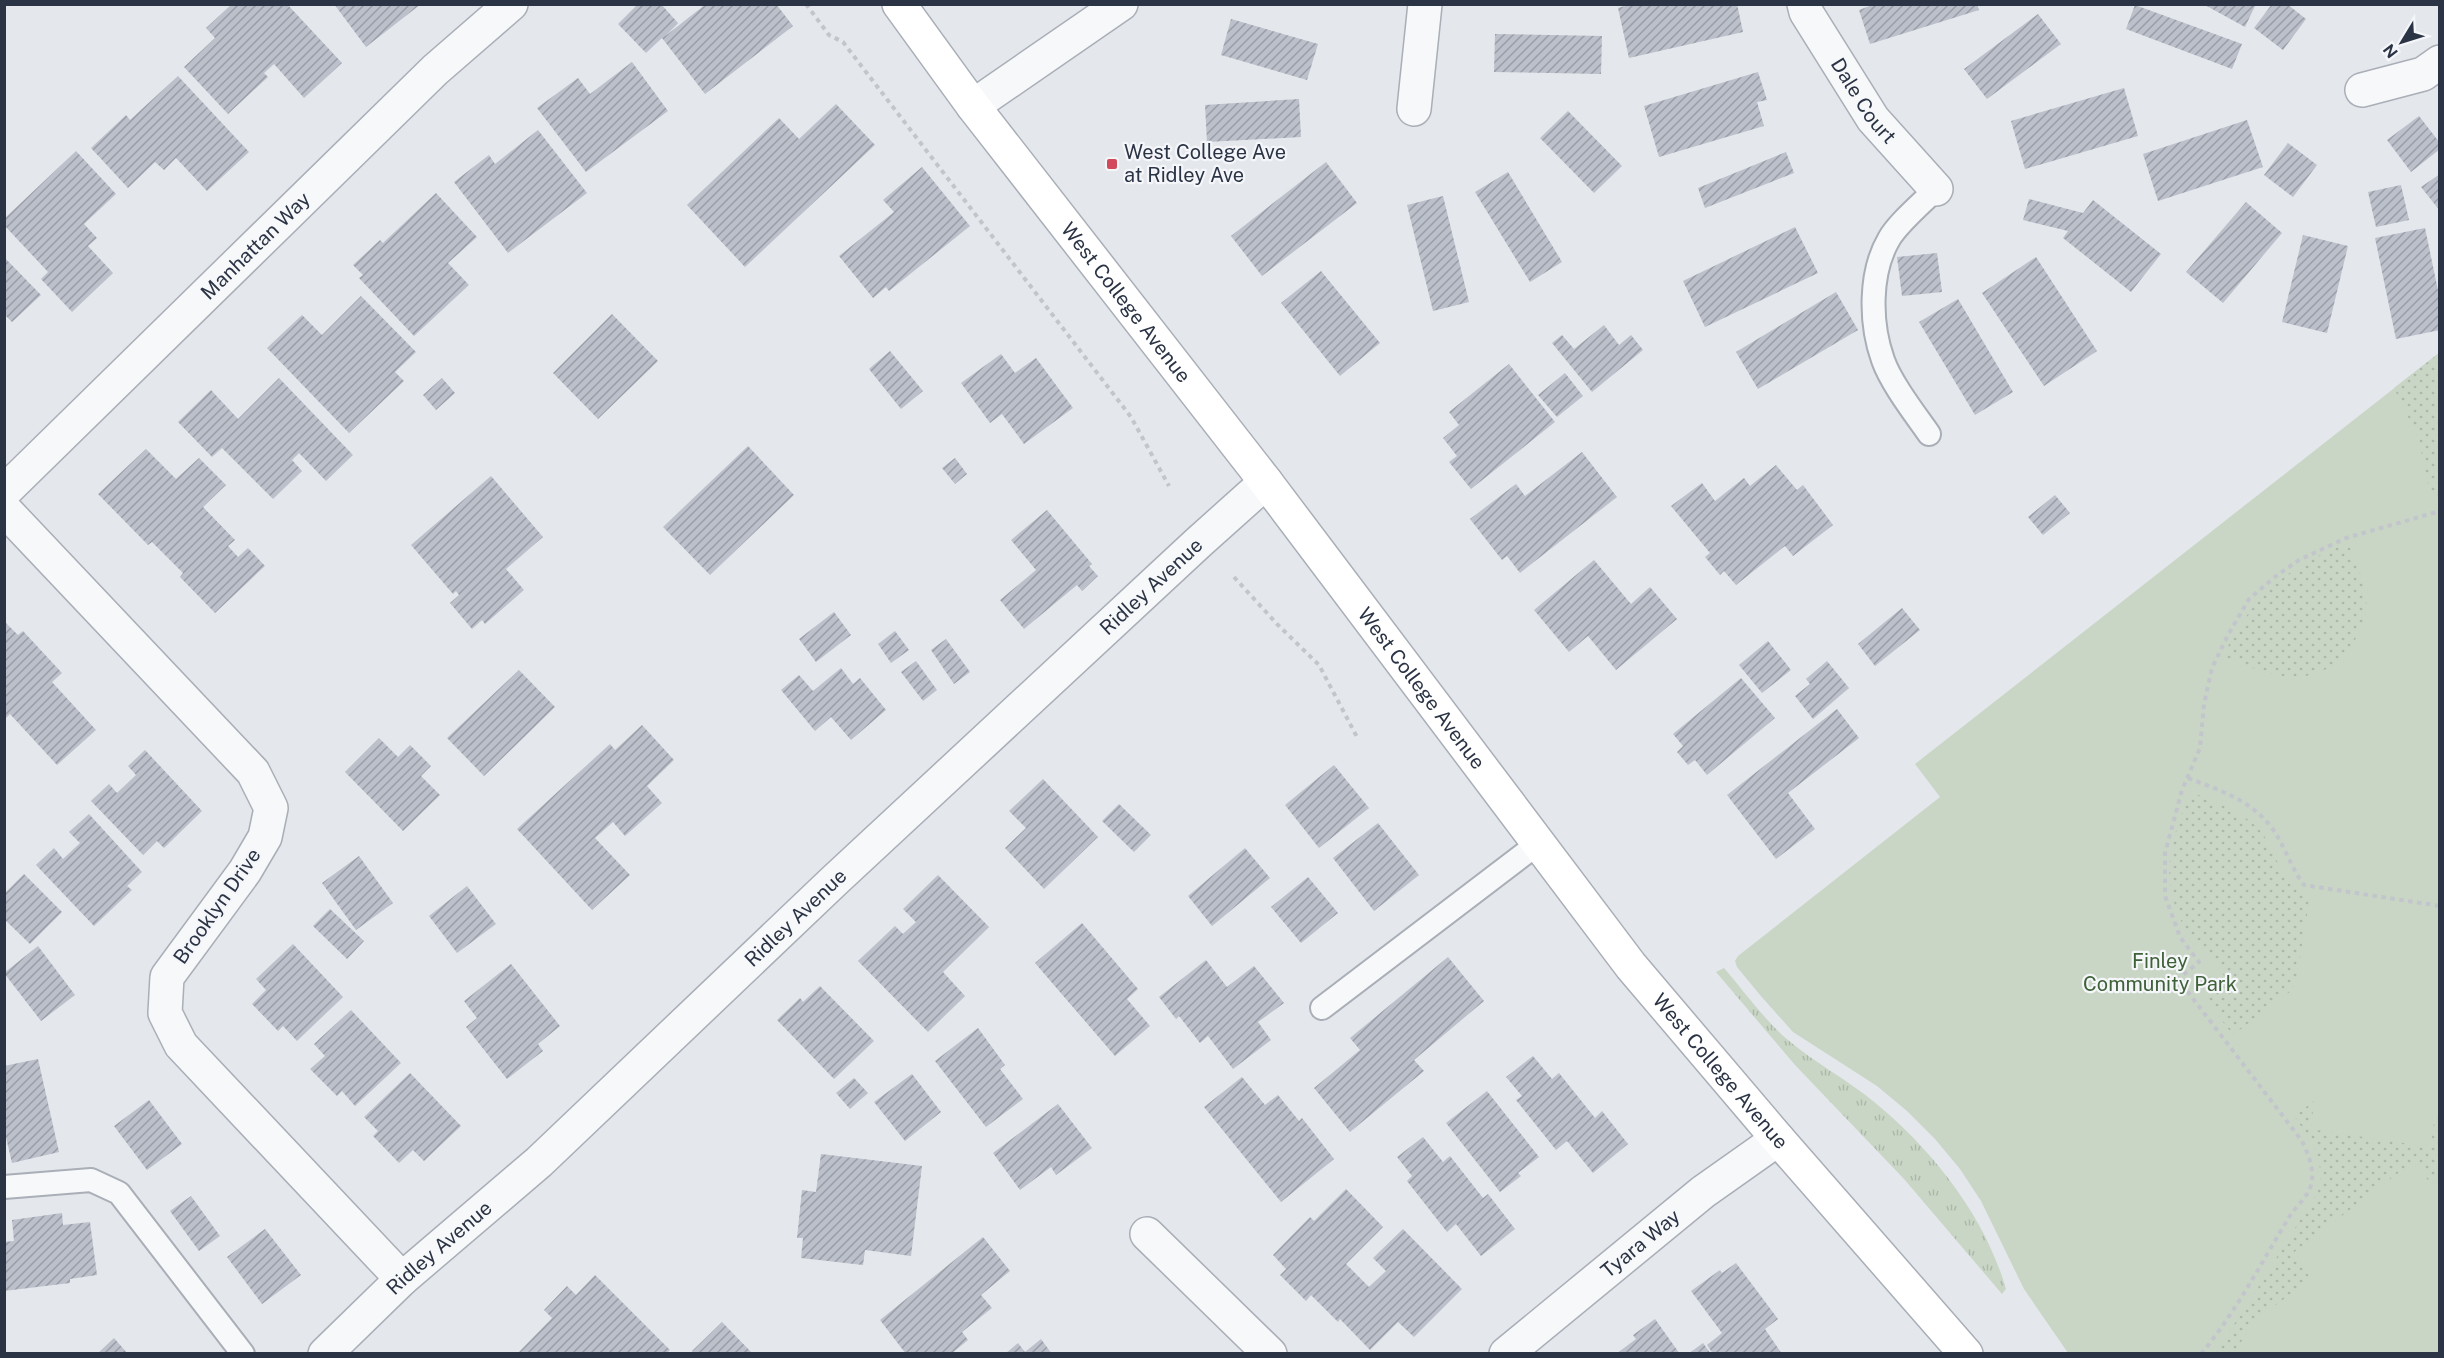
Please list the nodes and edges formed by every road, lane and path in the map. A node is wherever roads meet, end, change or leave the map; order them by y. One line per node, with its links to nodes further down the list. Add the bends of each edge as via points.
1 (511, 4): 15 (street, Manhattan Way, via 435,70)
2 (806, 4): 14 (path, via 829,35 843,42 1131,417)
3 (899, 4): 9 (main road, West College Avenue)
4 (1121, 4): 9 (street)
5 (1425, 4): 10 (street)
6 (1804, 4): 11 (street, Dale Court, via 1873,119)
7 (2439, 62): 8 (street, via 2423,74)
8 (2362, 90)
9 (973, 106): 13 (main road, West College Avenue)
10 (1414, 109)
11 (1936, 189): 12 (lane, via 1889,238 1876,273 1873,311 1883,361)
12 (1929, 434)
13 (1266, 482): 21 (main road, West College Avenue); 27 (street, Ridley Avenue, via 852,865 539,1162)
14 (1169, 486)
15 (4, 492)
16 (4, 509): 27 (street, Brooklyn Drive, via 254,772 272,808 265,837 245,871 167,977 165,1013 181,1045)
17 (2439, 511): 20 (path, via 2323,548 2276,576 2249,599 2212,668 2200,748)
18 (1234, 577): 19 (path, via 1319,665)
19 (1357, 737)
20 (2188, 778): 22 (path, via 2227,792 2251,807 2272,827 2304,885); 33 (path, via 2165,852 2164,896 2180,937 2199,962 2178,979 2302,1141 2312,1169 2305,1199 2290,1215 2227,1320)
21 (1540, 842): 23 (lane); 24 (main road, West College Avenue, via 1631,966)
22 (2439, 906)
23 (1322, 1008)
24 (1778, 1138): 31 (street, Tyara Way, via 1703,1192); 32 (main road, West College Avenue)
25 (4, 1187): 29 (lane, via 91,1180 119,1193)
26 (1147, 1234): 30 (street)
27 (402, 1279): 28 (street, Ridley Avenue)
28 (332, 1351)
29 (243, 1353)
30 (1270, 1353)
31 (1506, 1353)
32 (1966, 1353)
33 (2201, 1353)

